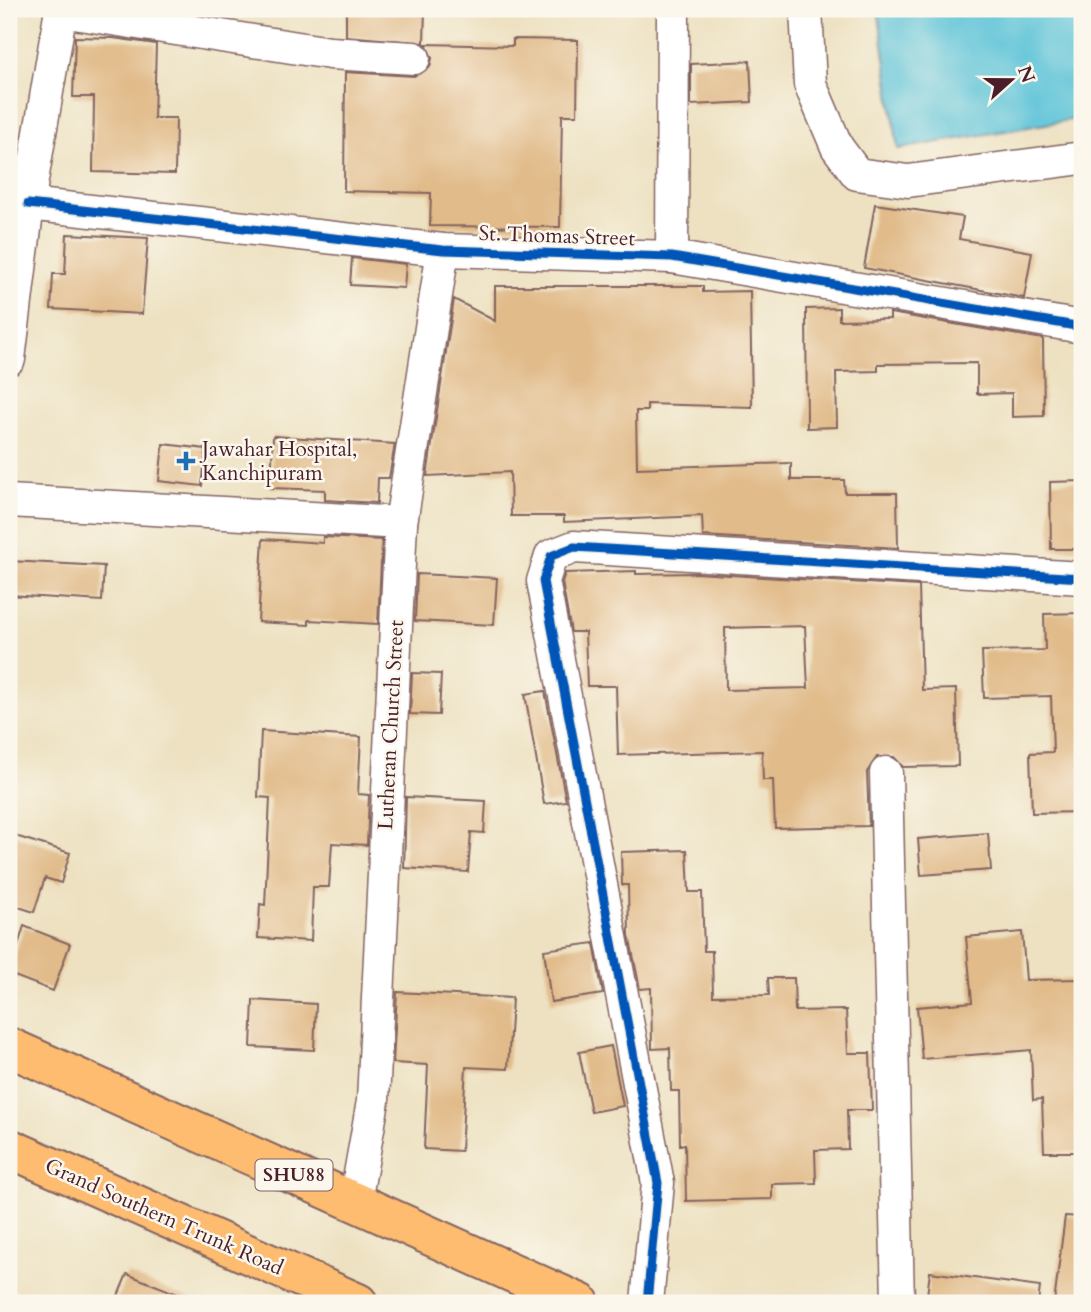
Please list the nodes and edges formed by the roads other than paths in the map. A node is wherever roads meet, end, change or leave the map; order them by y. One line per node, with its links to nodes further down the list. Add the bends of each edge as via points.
1 (673, 9): 8 (street)
2 (806, 9): 5 (street, via 810,84 837,148 857,174 908,181)
3 (61, 10): 4 (street, via 330,53); 6 (street)
4 (414, 58)
5 (1082, 158)
6 (28, 204): 7 (street, St. Thomas Street); 10 (street)
7 (443, 250): 8 (street, St. Thomas Street); 12 (street, Lutheran Church Street)
8 (672, 257): 9 (street, St. Thomas Street)
9 (1082, 327)
10 (9, 359)
11 (9, 501): 12 (street)
12 (401, 523): 17 (street, Lutheran Church Street, via 373,1101)
13 (1082, 578): 20 (street, via 574,547 551,556 543,581 658,1183)
14 (886, 773): 21 (street)
15 (9, 1047): 17 (main road, SHU88)
16 (9, 1148): 18 (main road, Grand Southern Trunk Road)
17 (355, 1202): 19 (main road, SHU88)
18 (358, 1303)
19 (580, 1303)
20 (647, 1303)
21 (898, 1303)

